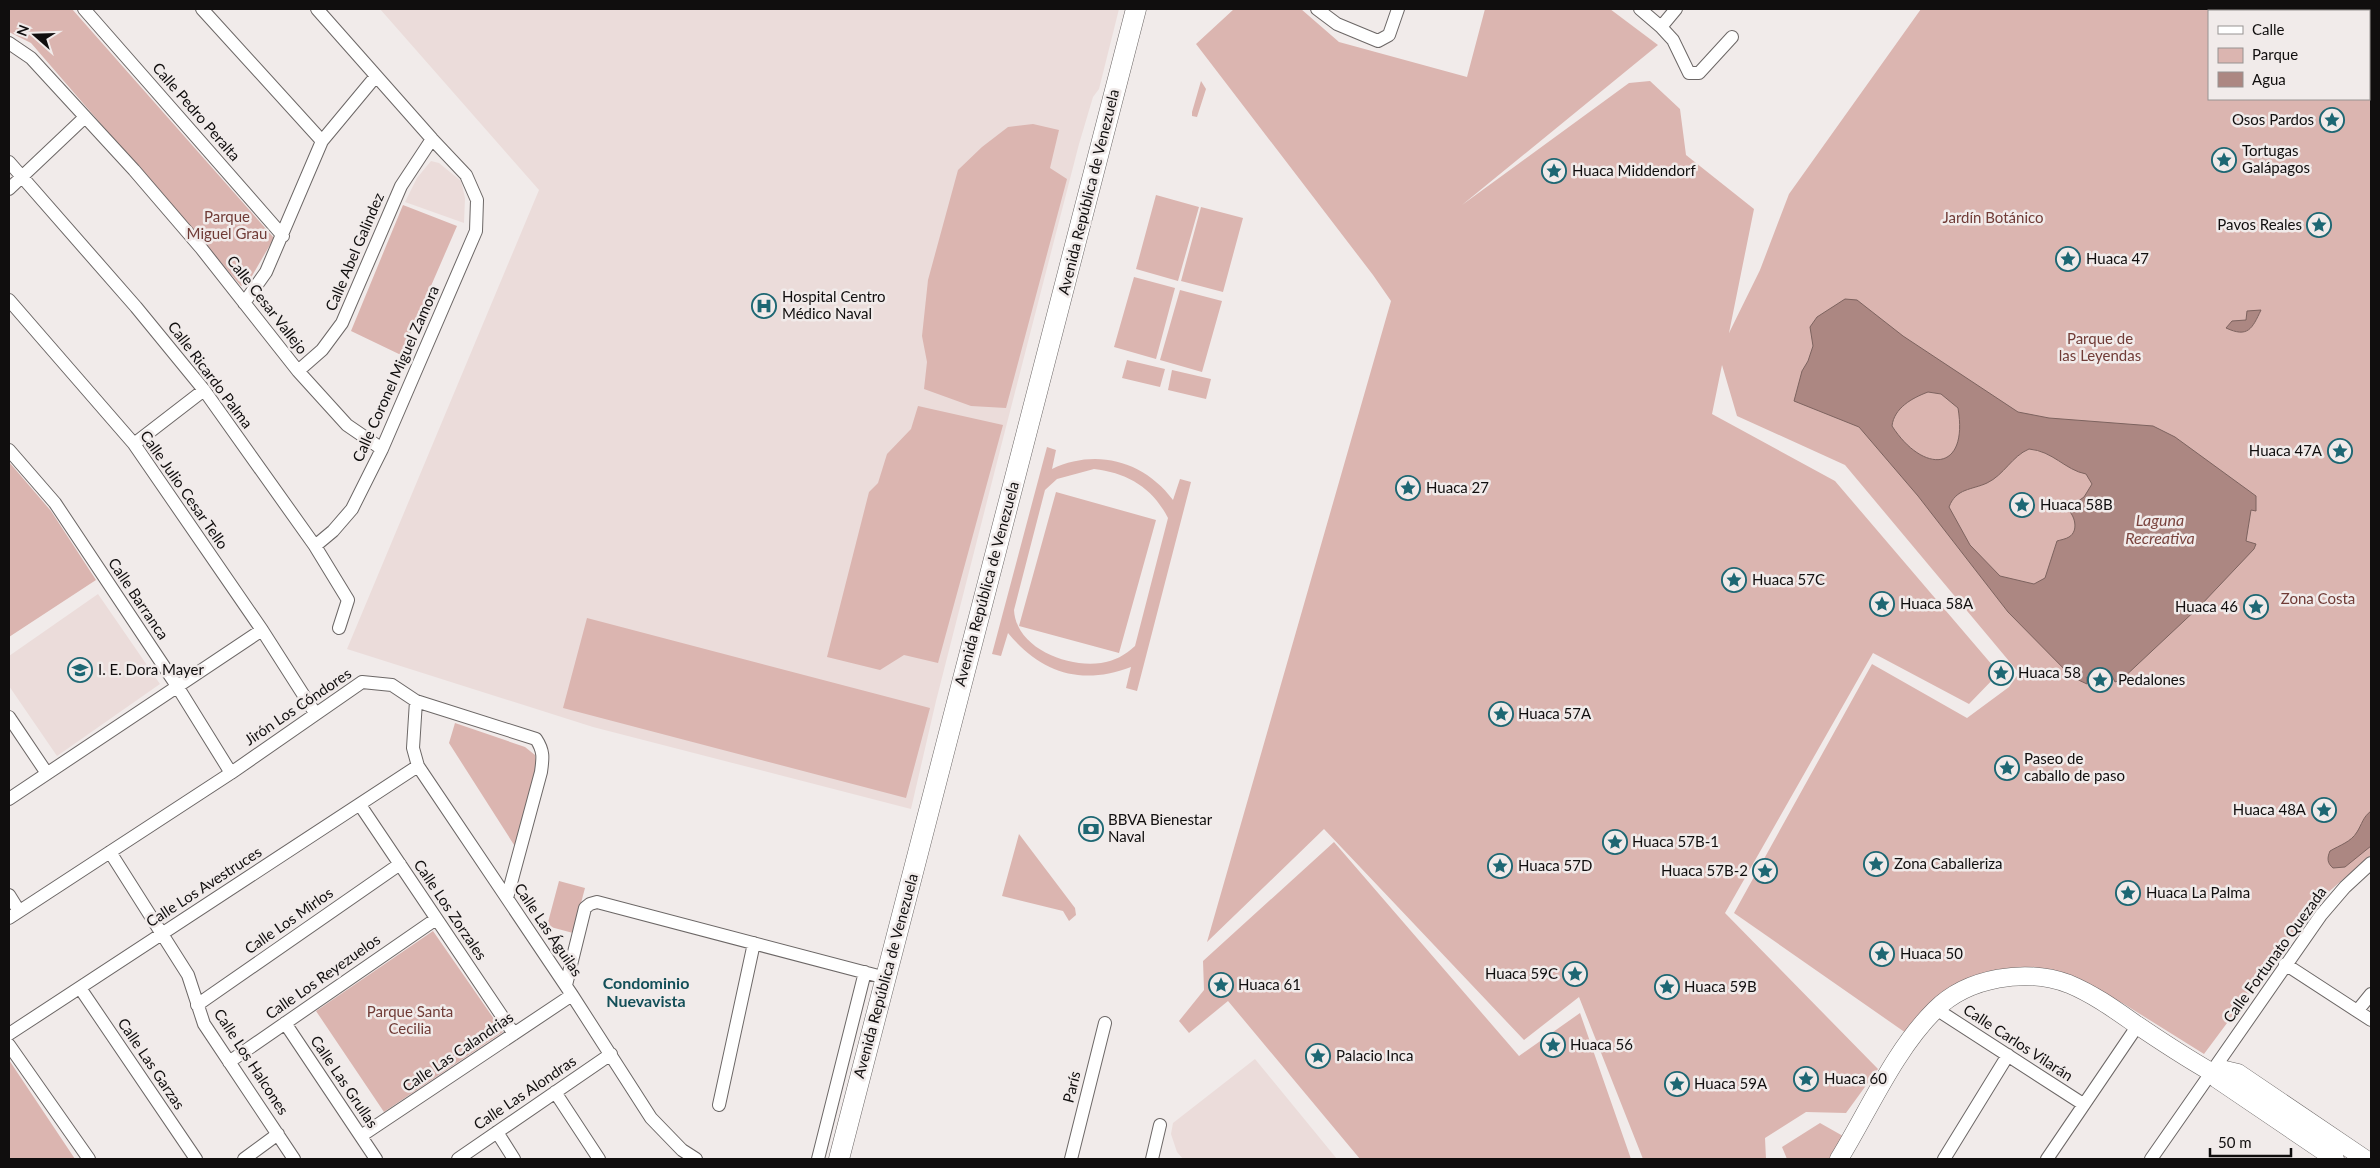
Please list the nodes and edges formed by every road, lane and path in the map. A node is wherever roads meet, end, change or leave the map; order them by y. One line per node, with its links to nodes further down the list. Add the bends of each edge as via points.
1 (84, 9): 19 (street, Calle Pedro Peralta)
2 (202, 9): 15 (street)
3 (317, 9): 12 (street)
4 (1136, 9): 50 (main road, Avenida República de Venezuela)
5 (1317, 9): 6 (street, via 1337,24 1375,40 1383,40 1390,32)
6 (1398, 9)
7 (1640, 9): 9 (street)
8 (1676, 9): 9 (street)
9 (1662, 27): 10 (street, via 1692,74 1699,73)
10 (1732, 37)
11 (9, 44): 13 (street, Calle Cesar Vallejo, via 31,58)
12 (376, 76): 14 (street); 15 (street)
13 (84, 118): 17 (street); 21 (street, Calle Cesar Vallejo, via 134,170)
14 (432, 139): 22 (street, Calle Abel Galindez, via 401,186 342,324 322,350); 25 (street, Calle Coronel Miguel Zamora, via 466,175 477,200 476,231)
15 (322, 141): 19 (street)
16 (9, 162): 17 (street, Calle Ricardo Palma)
17 (22, 176): 18 (street); 23 (street, Calle Ricardo Palma)
18 (9, 189)
19 (283, 236): 21 (street, via 266,272)
20 (9, 300): 24 (street, Calle Julio Cesar Tello)
21 (244, 304): 22 (street, Calle Cesar Vallejo)
22 (298, 371): 25 (street, Calle Cesar Vallejo, via 347,425)
23 (204, 390): 24 (street); 27 (street, Calle Ricardo Palma)
24 (134, 444): 29 (street, Calle Julio Cesar Tello)
25 (382, 449): 27 (street, Calle Coronel Miguel Zamora, via 352,509)
26 (9, 450): 30 (street, Calle Barranca, via 55,504)
27 (315, 546): 28 (street, Calle Ricardo Palma, via 348,600)
28 (338, 628)
29 (262, 630): 30 (street); 32 (street, Calle Julio Cesar Tello)
30 (177, 686): 35 (street); 36 (street, Calle Barranca)
31 (416, 701): 32 (street, Jirón Los Cóndores, via 392,685 362,682); 34 (street, Calle Las Águilas, via 413,748); 43 (street, Jirón Los Cóndores, via 536,739 541,747 544,754 541,772)
32 (315, 713): 36 (street, Jirón Los Cóndores)
33 (9, 717): 35 (street)
34 (418, 766): 38 (street, Calle Los Avestruces); 43 (street, Calle Las Águilas)
35 (46, 772): 37 (street)
36 (231, 773): 39 (street, Jirón Los Cóndores)
37 (9, 799)
38 (360, 804): 41 (street, Calle Los Zorzales); 46 (street, Calle Los Avestruces)
39 (110, 852): 44 (street, Jirón Los Cóndores); 46 (street, Calle Los Halcones)
40 (2371, 863): 48 (street, Calle Fortunato Quezada, via 2344,887)
41 (400, 864): 45 (street, Calle Los Zorzales); 54 (street, Calle Los Mirlos)
42 (9, 895): 44 (street)
43 (507, 898): 52 (street, Calle Las Águilas)
44 (14, 915)
45 (436, 919): 58 (street, Calle Los Reyezuelos); 62 (street, Calle Los Zorzales)
46 (163, 933): 51 (street, Calle Los Avestruces); 54 (street, Calle Los Halcones, via 188,975)
47 (754, 943): 49 (street); 52 (street, via 597,902 585,908); 70 (street)
48 (2286, 964): 56 (street); 67 (street, Calle Fortunato Quezada)
49 (865, 972): 50 (street); 84 (street)
50 (886, 978): 85 (main road, Avenida República de Venezuela)
51 (80, 988): 61 (street, Calle Los Avestruces); 76 (street, Calle Las Garzas)
52 (569, 990): 62 (street, Calle Las Calandrias); 64 (street, Calle Las Águilas)
53 (2371, 994): 56 (street)
54 (197, 1005): 66 (street, Calle Los Halcones, via 204,1024)
55 (1936, 1009): 60 (street, via 1958,994 1985,982 2035,977 2069,984); 65 (street, Calle Carlos Vilarán); 88 (street, via 1903,1051)
56 (2358, 1010): 57 (street)
57 (2371, 1020)
58 (285, 1023): 66 (street, Calle Los Reyezuelos); 74 (street, Calle Las Grullas)
59 (1105, 1023): 86 (street, París)
60 (2138, 1025): 67 (street); 69 (street)
61 (9, 1034)
62 (514, 1034): 74 (street, Calle Las Calandrias)
63 (9, 1045): 75 (street)
64 (611, 1054): 68 (street, Calle Las Alondras); 83 (street, Calle Las Águilas, via 651,1118 682,1150)
65 (2008, 1055): 69 (street, Calle Carlos Vilarán); 89 (street)
66 (229, 1062): 73 (street, Calle Los Halcones)
67 (2210, 1072): 91 (street, Calle Fortunato Quezada); 92 (street, via 2217,1080); 93 (street, via 2238,1073)
68 (555, 1092): 72 (street, Calle Las Alondras); 82 (street)
69 (2083, 1104): 90 (street)
70 (719, 1106)
71 (1160, 1125): 87 (street)
72 (497, 1132): 80 (street, Calle Las Alondras); 81 (street)
73 (278, 1134): 77 (street); 78 (street, Calle Los Halcones)
74 (361, 1136): 79 (street, Calle Las Grullas)
75 (89, 1159)
76 (196, 1159)
77 (244, 1159)
78 (294, 1159)
79 (376, 1159)
80 (458, 1159)
81 (514, 1159)
82 (598, 1159)
83 (696, 1159)
84 (818, 1159)
85 (839, 1159)
86 (1071, 1159)
87 (1152, 1159)
88 (1839, 1159)
89 (1944, 1159)
90 (2047, 1159)
91 (2151, 1159)
92 (2335, 1159)
93 (2365, 1159)

